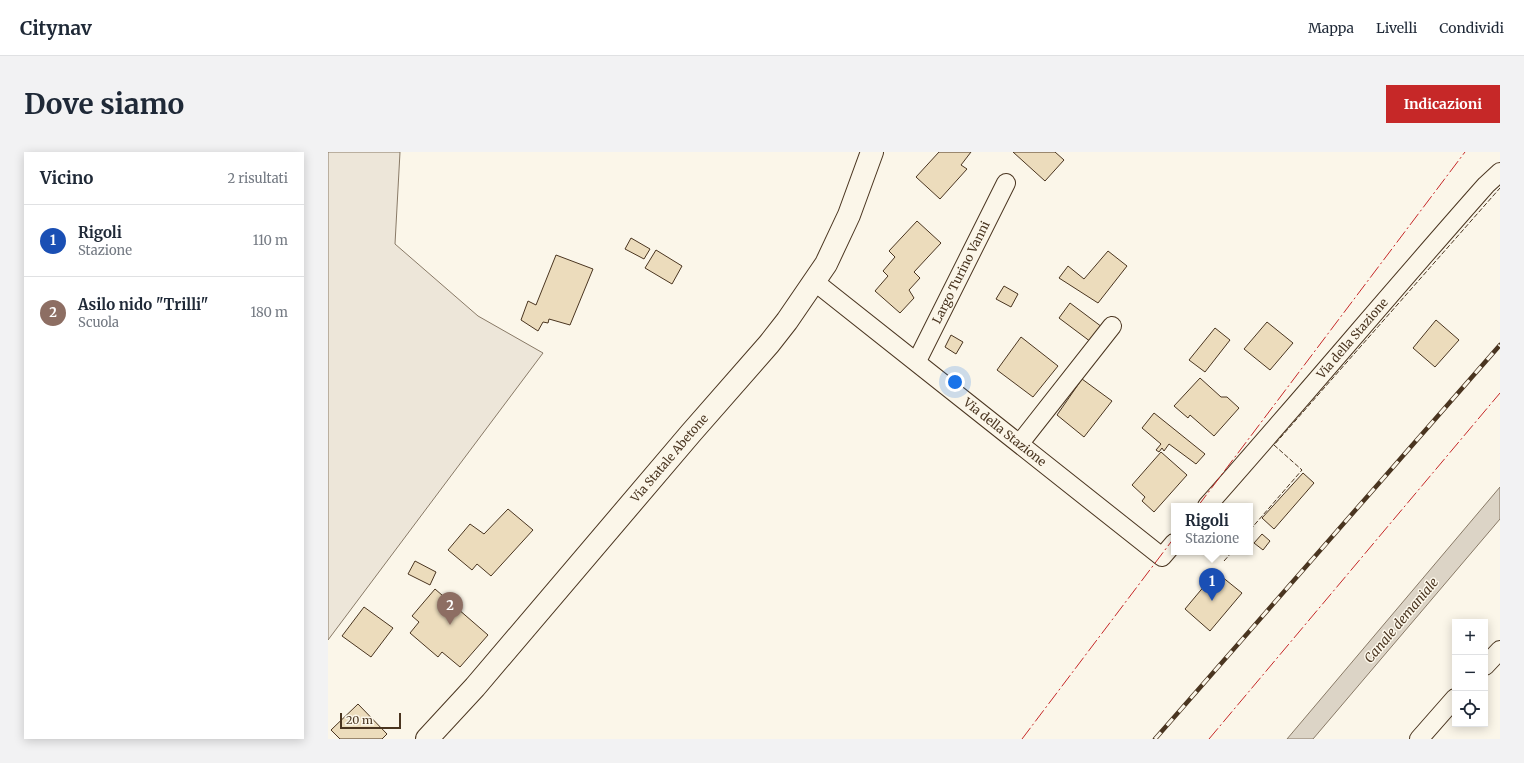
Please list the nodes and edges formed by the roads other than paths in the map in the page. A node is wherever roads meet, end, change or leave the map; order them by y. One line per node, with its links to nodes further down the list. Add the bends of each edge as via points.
1 (872, 152): 4 (main road, Via Statale Abetone, via 849,215)
2 (1500, 172): 8 (street, Via della Stazione, via 1486,184 1387,296)
3 (1006, 183): 6 (street, Largo Turino Vanni)
4 (815, 282): 6 (street, Via della Stazione); 13 (main road, Via Statale Abetone, via 769,344 475,687)
5 (1112, 326): 7 (street)
6 (917, 361): 7 (street, Via della Stazione)
7 (1020, 443): 9 (street, Via della Stazione, via 1162,556)
8 (1210, 503)
9 (1171, 546)
10 (1500, 650): 11 (street)
11 (1488, 663)
12 (1452, 701): 14 (street)
13 (427, 739)
14 (1419, 739)

